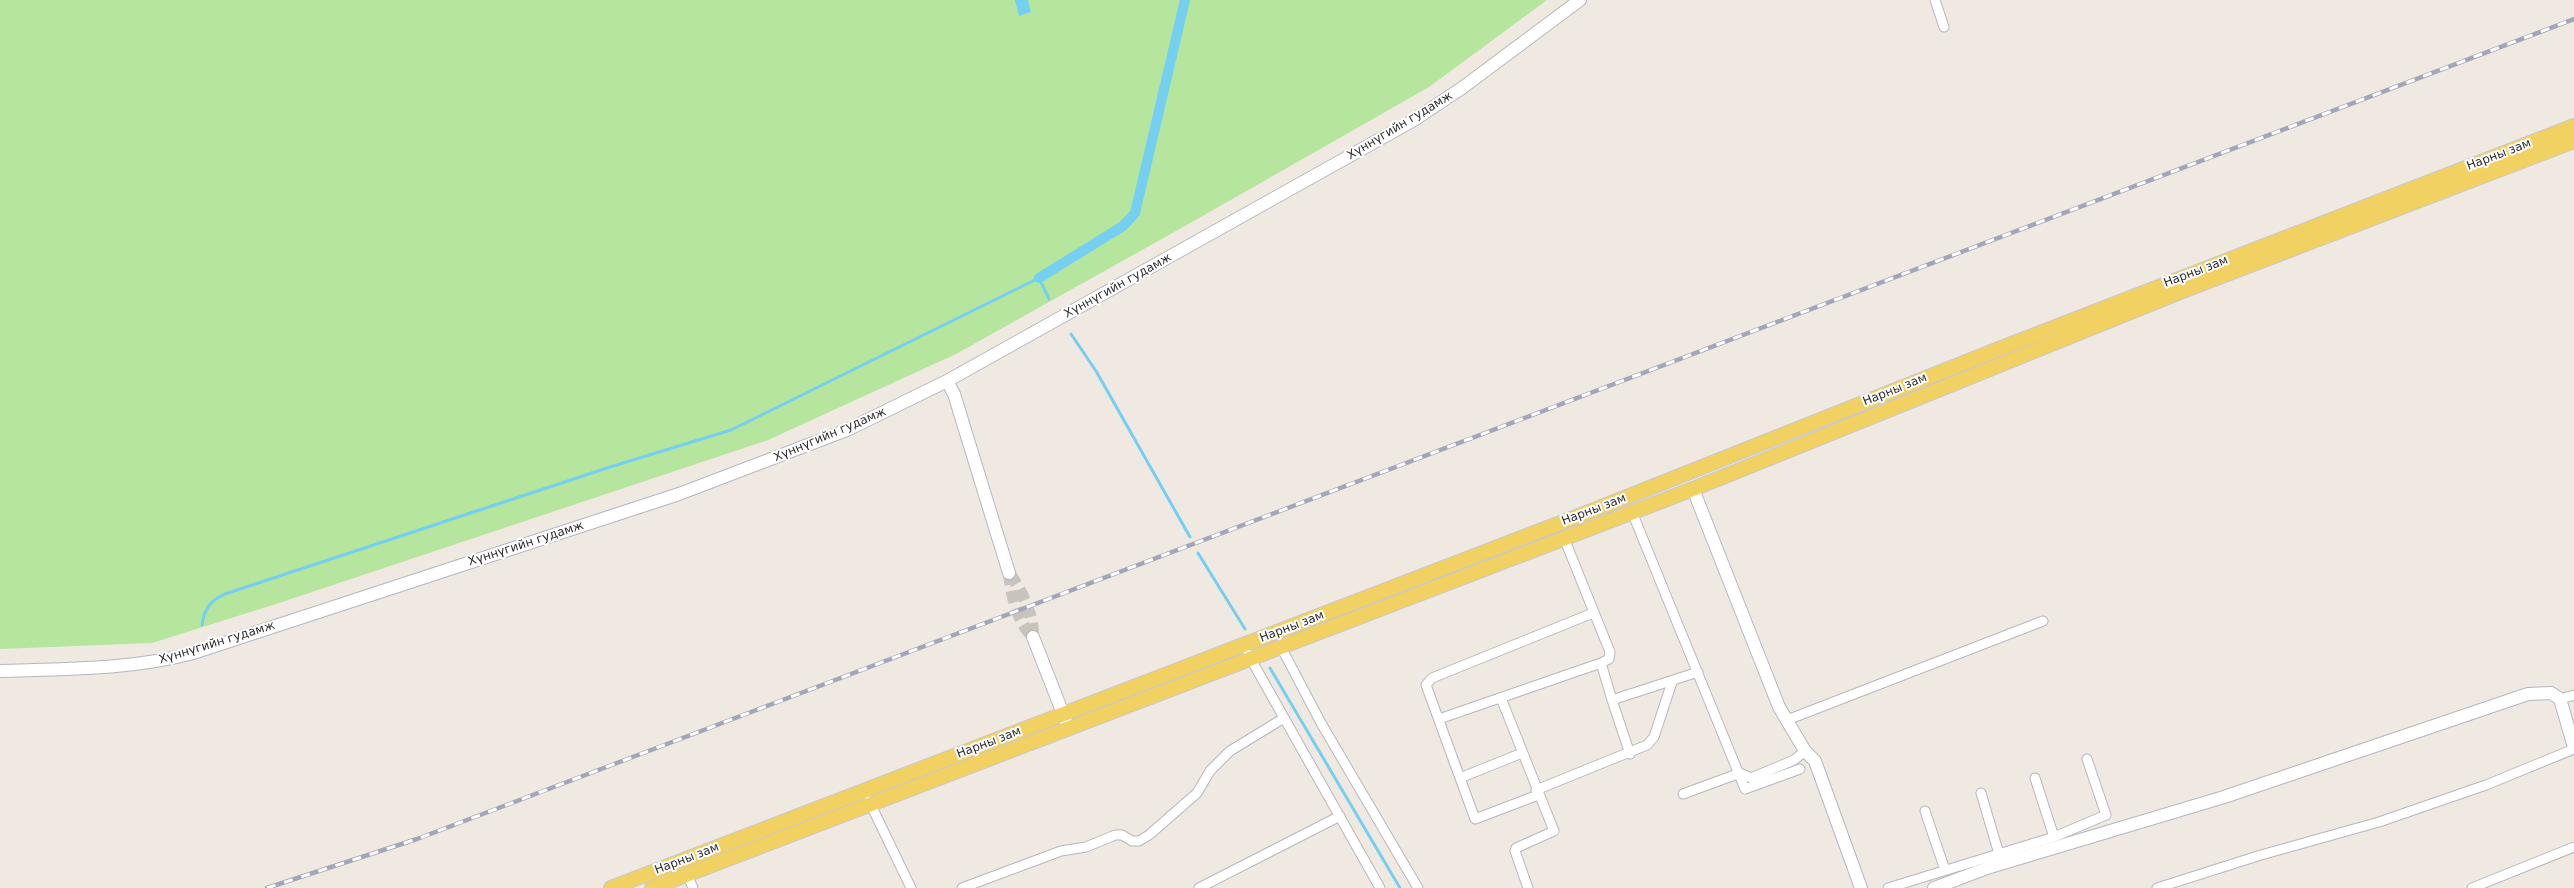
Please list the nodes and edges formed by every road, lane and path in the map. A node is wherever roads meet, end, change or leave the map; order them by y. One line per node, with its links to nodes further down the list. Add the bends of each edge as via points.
1 (1580, 0): 6 (main road, Хүннүгийн гудамж, via 1462,88 1414,120)
2 (1935, 0): 3 (street)
3 (1944, 27)
4 (2574, 126): 14 (main road, Нарны зам)
5 (2574, 141): 7 (main road, Нарны зам, via 2180,292)
6 (947, 381): 10 (main road, via 954,394); 18 (main road, Хүннүгийн гудамж, via 847,430 679,494 193,653 140,665)
7 (1693, 489): 8 (main road, Нарны зам); 28 (main road, via 1779,707)
8 (1632, 512): 9 (main road, Нарны зам); 19 (street)
9 (1564, 538): 11 (street); 15 (main road, Нарны зам)
10 (1009, 573)
11 (1593, 613): 17 (street, via 1610,652 1609,659); 27 (street, via 1432,678 1426,685)
12 (2043, 621): 28 (street)
13 (1033, 637): 25 (main road)
14 (1244, 645): 16 (street); 25 (main road, Нарны зам)
15 (1281, 647): 16 (main road, Нарны зам); 58 (street)
16 (1250, 659): 26 (street); 29 (main road, Нарны зам)
17 (1601, 663): 22 (street); 23 (street)
18 (0, 671)
19 (1698, 672): 20 (street); 36 (street)
20 (1672, 682): 23 (street); 33 (street, via 1654,737 1647,745)
21 (2574, 695): 24 (street)
22 (1501, 698): 27 (street); 32 (street)
23 (1612, 700): 33 (street)
24 (2560, 700): 30 (main road); 62 (main road, via 2551,693 2528,694 2224,797 1990,867)
25 (1063, 715): 29 (main road); 39 (main road, Нарны зам)
26 (1284, 718): 45 (street); 56 (street, via 1230,751 1210,771 1197,793 1139,841 1132,841 1122,835 1115,836 1086,847 1061,851)
27 (1439, 719): 37 (street)
28 (1787, 720): 31 (main road)
29 (1069, 729): 43 (main road, Нарны зам)
30 (2574, 748): 63 (street, via 2486,785 2379,822)
31 (1805, 751): 36 (street, via 1794,760 1751,778); 60 (main road, via 1815,760)
32 (1522, 753): 37 (street); 40 (street)
33 (1630, 754): 40 (street)
34 (2087, 759): 46 (street, via 2106,815)
35 (1800, 769): 36 (street, via 1746,789)
36 (1740, 773): 42 (street)
37 (1460, 778): 40 (street, via 1475,819)
38 (2035, 778): 46 (street)
39 (865, 790): 43 (street); 52 (main road, Нарны зам)
40 (1537, 793): 59 (street, via 1554,831 1516,848 1515,852)
41 (1981, 793): 48 (street)
42 (1683, 794)
43 (870, 805): 50 (main road, Нарны зам); 55 (street)
44 (1925, 811): 49 (street)
45 (1340, 816): 51 (street); 57 (street)
46 (2054, 837): 48 (street)
47 (2574, 848): 64 (street)
48 (1999, 854): 49 (street)
49 (1945, 870): 61 (street)
50 (687, 874): 53 (main road, Нарны зам); 54 (street)
51 (1377, 887)
52 (611, 888)
53 (652, 888)
54 (693, 888)
55 (911, 888)
56 (962, 888)
57 (1199, 888)
58 (1418, 888)
59 (1528, 888)
60 (1861, 888)
61 (1888, 888)
62 (1934, 888)
63 (2157, 888)
64 (2472, 888)

